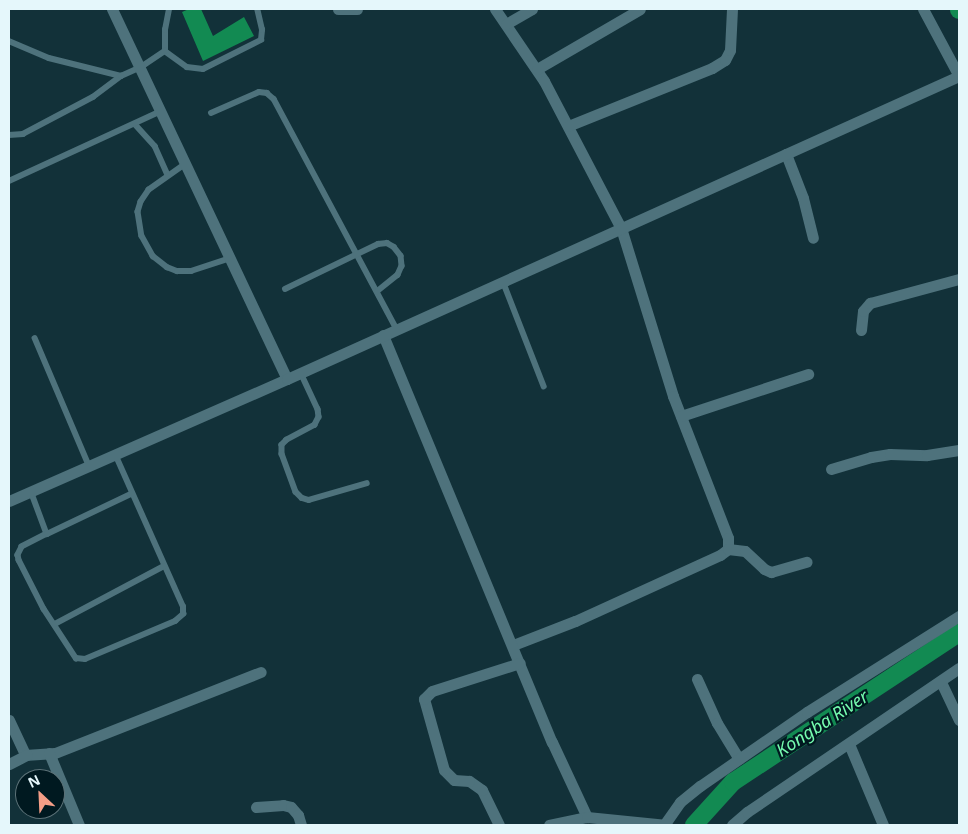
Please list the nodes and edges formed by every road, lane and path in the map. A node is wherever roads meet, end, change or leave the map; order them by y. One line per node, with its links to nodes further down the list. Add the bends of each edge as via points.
1 (112, 9): 14 (street)
2 (168, 9): 13 (lane)
3 (257, 9): 13 (lane, via 261,40 203,69 187,67)
4 (338, 9): 5 (street)
5 (357, 9)
6 (495, 9): 11 (street)
7 (532, 9): 11 (street)
8 (640, 9): 15 (street)
9 (732, 9): 21 (street, via 730,50 725,60)
10 (922, 9): 17 (street)
11 (506, 24): 15 (street)
12 (9, 41): 16 (lane, via 49,58)
13 (165, 51): 14 (lane)
14 (141, 68): 16 (lane); 18 (street)
15 (537, 69): 21 (street)
16 (121, 76): 22 (lane, via 93,97 23,134)
17 (959, 76): 23 (street)
18 (161, 112): 20 (lane); 24 (street)
19 (211, 113): 29 (lane, via 259,92 274,99)
20 (135, 124): 25 (lane, via 155,146); 26 (lane)
21 (568, 126): 27 (street)
22 (9, 135)
23 (786, 154): 27 (street); 28 (street, via 803,198)
24 (186, 164): 25 (lane); 30 (street)
25 (168, 175): 30 (lane, via 148,190 138,212 142,236 153,256 167,267 191,271)
26 (9, 181)
27 (621, 228): 32 (street); 43 (street)
28 (813, 238)
29 (358, 254): 33 (lane); 34 (lane); 34 (lane, via 387,243 401,256 402,266 398,275)
30 (229, 259): 41 (street)
31 (959, 279): 36 (street, via 870,303 863,311)
32 (503, 281): 35 (street); 42 (lane)
33 (285, 289)
34 (378, 291): 35 (lane)
35 (397, 329): 37 (street)
36 (862, 330)
37 (383, 335): 39 (street); 58 (street)
38 (35, 338): 46 (lane)
39 (301, 373): 41 (street); 48 (lane, via 319,418 315,425 282,445 282,454 296,492 309,500)
40 (808, 374): 43 (street)
41 (287, 379): 45 (street)
42 (544, 386)
43 (681, 416): 53 (street, via 728,538)
44 (959, 450): 47 (street, via 927,455 881,455)
45 (115, 454): 46 (street); 50 (lane)
46 (90, 465): 49 (street)
47 (831, 469)
48 (367, 483)
49 (31, 492): 51 (street); 52 (lane)
50 (131, 494): 52 (lane); 55 (lane)
51 (9, 502)
52 (48, 534): 57 (lane, via 22,547 18,555 44,609)
53 (728, 549): 54 (street, via 745,551 771,572); 58 (street, via 574,621)
54 (807, 562)
55 (164, 566): 57 (lane); 57 (lane, via 183,607 183,614 175,621 80,660 71,654)
56 (959, 616): 68 (street)
57 (55, 624)
58 (513, 645): 59 (street)
59 (520, 663): 71 (street); 74 (street, via 432,691 424,699 444,770 454,780 469,781 482,790)
60 (959, 668): 63 (street)
61 (260, 672): 67 (street, via 62,751)
62 (696, 679): 68 (street)
63 (941, 682): 65 (street); 66 (street)
64 (9, 720): 67 (street, via 21,750)
65 (959, 720)
66 (849, 744): 77 (street); 78 (street)
67 (37, 754): 69 (street); 72 (street)
68 (739, 759): 76 (street, via 680,802)
69 (9, 764)
70 (256, 807): 73 (street, via 291,807)
71 (587, 817): 75 (street); 76 (street)
72 (79, 825)
73 (301, 825)
74 (499, 825)
75 (549, 825)
76 (665, 825)
77 (732, 825)
78 (883, 825)

